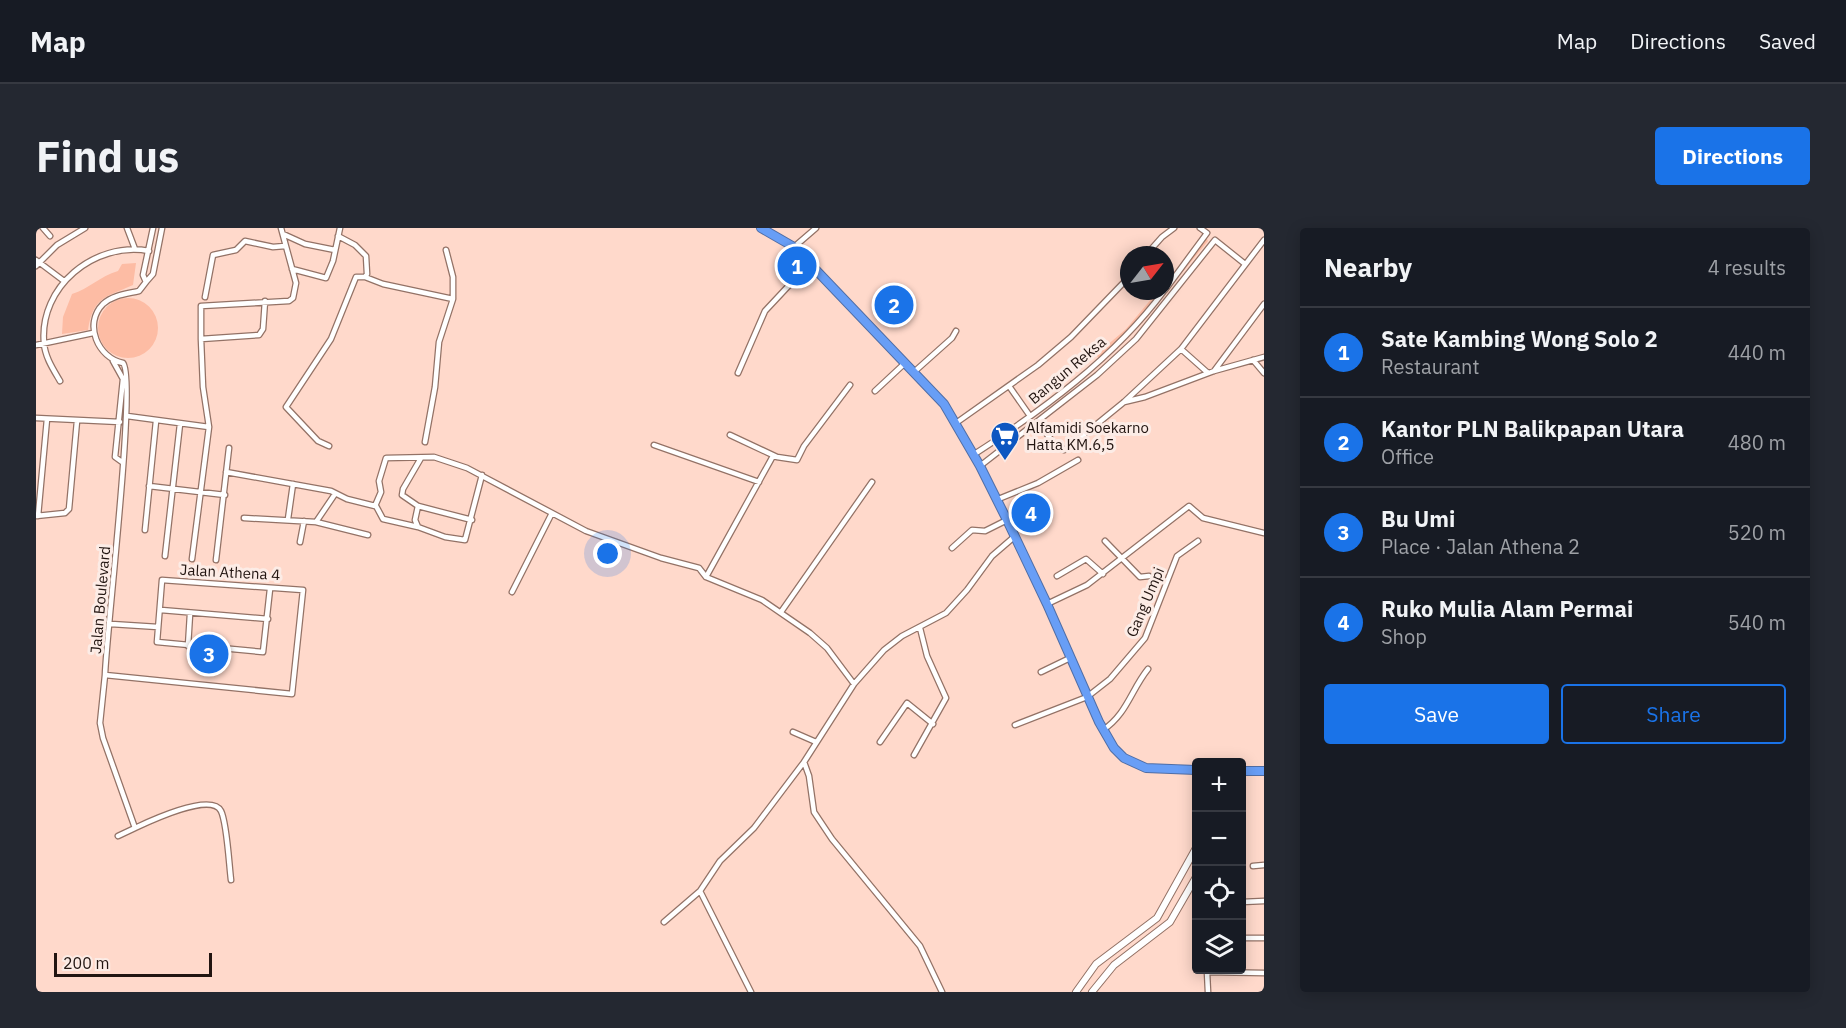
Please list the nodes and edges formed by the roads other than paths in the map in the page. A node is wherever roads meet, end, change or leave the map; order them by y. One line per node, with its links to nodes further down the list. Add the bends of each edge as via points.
1 (43, 228): 14 (street)
2 (86, 228): 25 (street, via 57,245)
3 (126, 228): 21 (street)
4 (153, 228): 24 (street)
5 (162, 228): 32 (street, via 153,274)
6 (281, 228): 13 (street)
7 (339, 228): 15 (street)
8 (761, 228): 20 (highway)
9 (816, 228): 20 (street)
10 (1174, 228): 19 (street)
11 (1200, 228): 12 (street)
12 (1207, 233): 16 (street); 30 (street, Bangun Reksa)
13 (283, 234): 18 (street); 22 (street, via 305,244)
14 (50, 236)
15 (338, 236): 22 (street); 29 (street, via 366,256)
16 (1215, 240): 27 (street); 51 (street, via 1140,334)
17 (1264, 240): 27 (street)
18 (284, 243): 28 (street); 34 (street, via 273,247 245,241 236,250 213,255)
19 (1155, 246)
20 (794, 247): 26 (highway)
21 (135, 249): 24 (street); 31 (street, via 103,255)
22 (335, 250): 28 (street, via 326,278)
23 (446, 250): 35 (street)
24 (149, 251): 32 (street, via 143,275)
25 (37, 263): 31 (street)
26 (809, 264): 49 (highway); 53 (street, via 765,311)
27 (1245, 264): 44 (street)
28 (292, 268): 37 (street, via 296,283 293,298)
29 (365, 277): 35 (street); 74 (street, via 356,277 327,346 286,403 297,422)
30 (1174, 279)
31 (64, 281): 42 (street, via 45,318)
32 (146, 282): 40 (street, via 139,291 102,305)
33 (1120, 286): 57 (street, via 1065,342)
34 (206, 297)
35 (453, 299): 72 (street, via 439,342)
36 (1157, 300): 48 (street, Bangun Reksa)
37 (265, 301): 41 (street, via 259,335); 41 (street, via 201,306)
38 (1264, 304): 52 (street)
39 (956, 331): 50 (street)
40 (93, 333): 42 (street); 47 (street, Jalan Boulevard)
41 (201, 339): 70 (street)
42 (44, 343): 43 (street); 55 (street, via 46,357)
43 (36, 345)
44 (1181, 349): 52 (street); 59 (street)
45 (1264, 357): 46 (street)
46 (1253, 360): 52 (street); 54 (street)
47 (113, 361): 60 (street, Jalan Boulevard, via 126,366); 66 (street, via 123,379)
48 (1095, 363): 51 (street); 61 (street, Bangun Reksa)
49 (904, 364): 50 (highway); 58 (street)
50 (914, 372): 67 (highway)
51 (1101, 372): 68 (street)
52 (1211, 372): 59 (street)
53 (738, 373)
54 (1264, 373)
55 (60, 381)
56 (850, 385): 77 (street, via 797,460)
57 (1009, 386): 61 (street); 67 (street)
58 (875, 391)
59 (1124, 402): 68 (street, via 1064,450)
60 (127, 416): 65 (street); 80 (street, Jalan Boulevard)
61 (1030, 416): 76 (street, Bangun Reksa)
62 (36, 418): 63 (street)
63 (47, 419): 64 (street); 96 (street)
64 (77, 421): 66 (street); 96 (street, via 69,509 65,513)
65 (156, 421): 69 (street); 87 (street)
66 (120, 422): 80 (street, via 115,457)
67 (956, 423): 76 (highway)
68 (1038, 423): 81 (street)
69 (180, 424): 70 (street); 88 (street)
70 (209, 427): 89 (street)
71 (730, 435): 77 (street)
72 (425, 442)
73 (654, 445): 84 (street)
74 (329, 447)
75 (229, 448): 82 (street)
76 (974, 455): 81 (highway)
77 (773, 456): 84 (street)
78 (422, 458): 83 (street, via 434,458); 93 (street, via 386,458); 94 (street, via 402,493)
79 (1078, 460): 92 (street, via 1038,483)
80 (122, 462): 128 (street, Jalan Boulevard)
81 (980, 466): 92 (highway)
82 (226, 472): 86 (street); 91 (street)
83 (482, 475): 95 (street); 99 (street)
84 (759, 482): 119 (street)
85 (872, 482): 125 (street)
86 (293, 484): 90 (street); 98 (street)
87 (149, 486): 88 (street); 104 (street)
88 (174, 488): 89 (street); 112 (street)
89 (199, 490): 91 (street); 114 (street)
90 (335, 494): 93 (street); 102 (street)
91 (225, 495): 115 (street)
92 (996, 500): 100 (highway)
93 (376, 506): 103 (street, via 383,519)
94 (418, 506): 99 (street); 103 (street)
95 (552, 513): 119 (street, via 618,543 699,568); 122 (street)
96 (37, 516)
97 (244, 518): 98 (street)
98 (288, 519): 101 (street)
99 (472, 520): 103 (street, via 462,541)
100 (1007, 520): 107 (highway); 111 (street, via 985,531 972,531)
101 (304, 521): 102 (street); 110 (street)
102 (316, 522): 106 (street)
103 (418, 527)
104 (145, 530)
105 (1264, 532): 113 (street, via 1203,518 1189,506)
106 (368, 535)
107 (1014, 537): 123 (highway); 130 (street, via 992,556 953,607)
108 (1105, 541): 113 (street)
109 (1198, 541): 137 (street, Gang Umpi, via 1177,556 1141,645 1110,679)
110 (300, 542)
111 (952, 548)
112 (165, 556)
113 (1123, 557): 116 (street); 118 (street, via 1140,577)
114 (192, 559)
115 (216, 560)
116 (1104, 574): 117 (street, via 1086,559); 123 (street)
117 (1057, 576)
118 (1149, 576)
119 (706, 577): 125 (street)
120 (270, 589): 121 (street, Jalan Athena 4, via 273,586); 124 (street, Jalan Athena 4, via 162,580); 127 (street)
121 (303, 590): 135 (street, Jalan Boulevard, via 293,693 289,695)
122 (512, 592)
123 (1047, 604): 132 (highway)
124 (161, 610): 126 (street); 129 (street)
125 (781, 612): 136 (street, via 819,640)
126 (190, 614): 127 (street); 131 (street)
127 (268, 619): 131 (street, via 264,652)
128 (111, 624): 129 (street); 135 (street, Jalan Boulevard)
129 (158, 627): 131 (street, via 158,643)
130 (920, 628): 136 (street, via 892,643); 138 (street, via 927,656 946,698)
131 (188, 646)
132 (1070, 658): 134 (street); 137 (highway)
133 (1148, 669): 140 (street, via 1127,708)
134 (1041, 672)
135 (105, 675): 150 (street, via 100,723)
136 (854, 684): 142 (street)
137 (1087, 696): 139 (street, Gang Umpi); 140 (highway)
138 (933, 724): 143 (street, via 907,704); 144 (street)
139 (1015, 725)
140 (1103, 730): 146 (highway, via 1119,753 1138,765)
141 (793, 732): 142 (street)
142 (816, 742): 145 (street)
143 (880, 742)
144 (914, 754)
145 (804, 762): 157 (street, via 758,823 720,861); 167 (street, via 814,812 920,946)
146 (1192, 770)
147 (1246, 771): 148 (highway)
148 (1261, 772): 149 (highway)
149 (1246, 778)
150 (135, 828): 151 (street); 155 (street, via 203,803 216,805 224,820)
151 (118, 836)
152 (1192, 857): 168 (street, via 1157,918 1096,964)
153 (1264, 865): 154 (street)
154 (1253, 866)
155 (231, 880)
156 (1192, 885): 169 (street, via 1170,922 1114,965)
157 (700, 891): 160 (street); 166 (street)
158 (1264, 901): 159 (street)
159 (1246, 902)
160 (664, 922)
161 (1246, 938): 162 (street)
162 (1264, 938)
163 (1246, 972): 164 (street)
164 (1264, 973)
165 (1207, 974): 170 (street)
166 (751, 992)
167 (942, 992)
168 (1076, 992)
169 (1092, 992)
170 (1208, 992)

